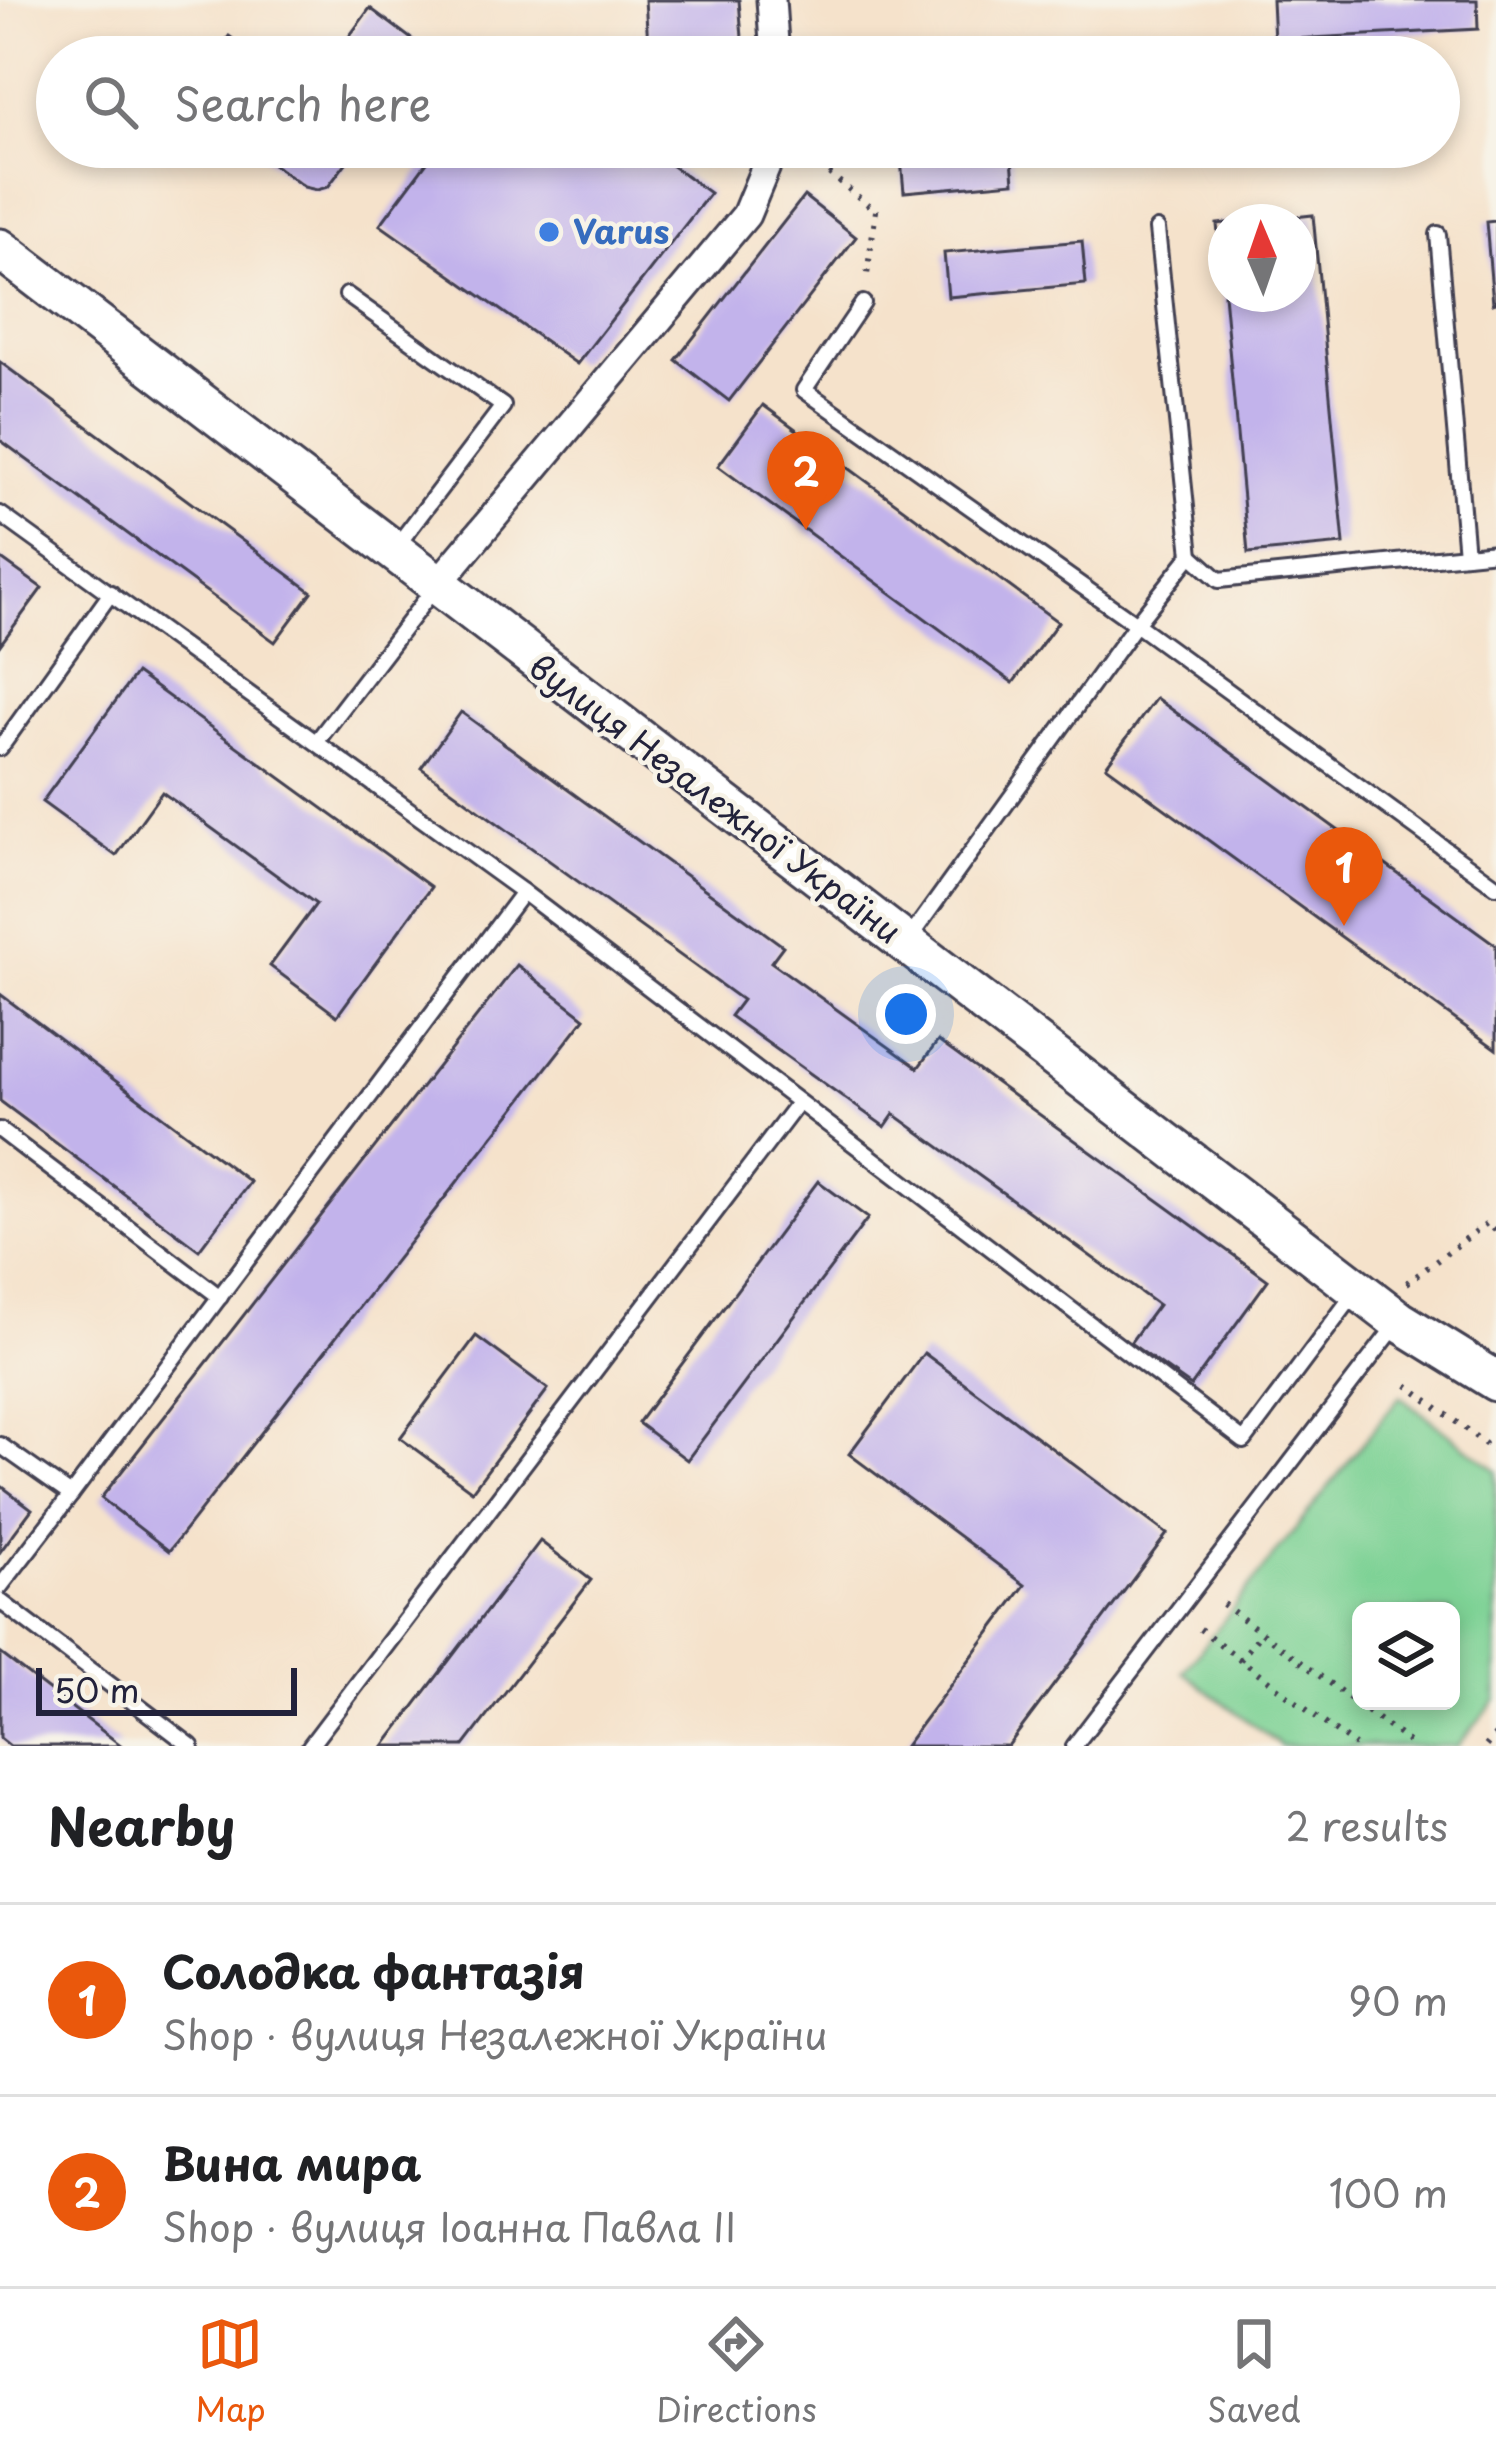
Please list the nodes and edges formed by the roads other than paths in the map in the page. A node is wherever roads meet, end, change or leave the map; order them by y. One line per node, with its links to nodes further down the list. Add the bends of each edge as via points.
1 (771, 0): 2 (street)
2 (774, 36)
3 (765, 168): 14 (street, via 746,215)
4 (1157, 229): 12 (lane)
5 (1438, 234): 13 (lane)
6 (0, 249): 10 (street, вулиця Незалежної України)
7 (346, 295): 10 (lane, via 503,406)
8 (863, 303): 16 (lane, via 804,389)
9 (0, 514): 15 (lane)
10 (392, 551): 14 (street, вулиця Незалежної України)
11 (1496, 552): 13 (lane)
12 (1191, 555): 13 (lane, via 1219,580); 16 (lane)
13 (1466, 555)
14 (436, 586): 17 (lane); 21 (street, вулиця Незалежної України)
15 (111, 593): 17 (lane); 18 (lane)
16 (1136, 624): 19 (lane); 21 (lane)
17 (317, 741): 20 (lane)
18 (0, 748)
19 (1496, 886)
20 (523, 892): 22 (lane); 25 (lane)
21 (904, 944): 24 (street, вулиця Незалежної України)
22 (798, 1103): 24 (lane, via 1244,1441); 33 (lane)
23 (0, 1130): 25 (lane)
24 (1358, 1289): 26 (street, вулиця Незалежної України)
25 (220, 1297): 29 (lane)
26 (1399, 1321): 27 (street, вулиця Незалежної України); 34 (lane)
27 (1496, 1382)
28 (0, 1445): 29 (lane)
29 (71, 1495): 30 (lane)
30 (0, 1587)
31 (0, 1601): 32 (lane)
32 (191, 1746)
33 (310, 1746)
34 (1074, 1746)

